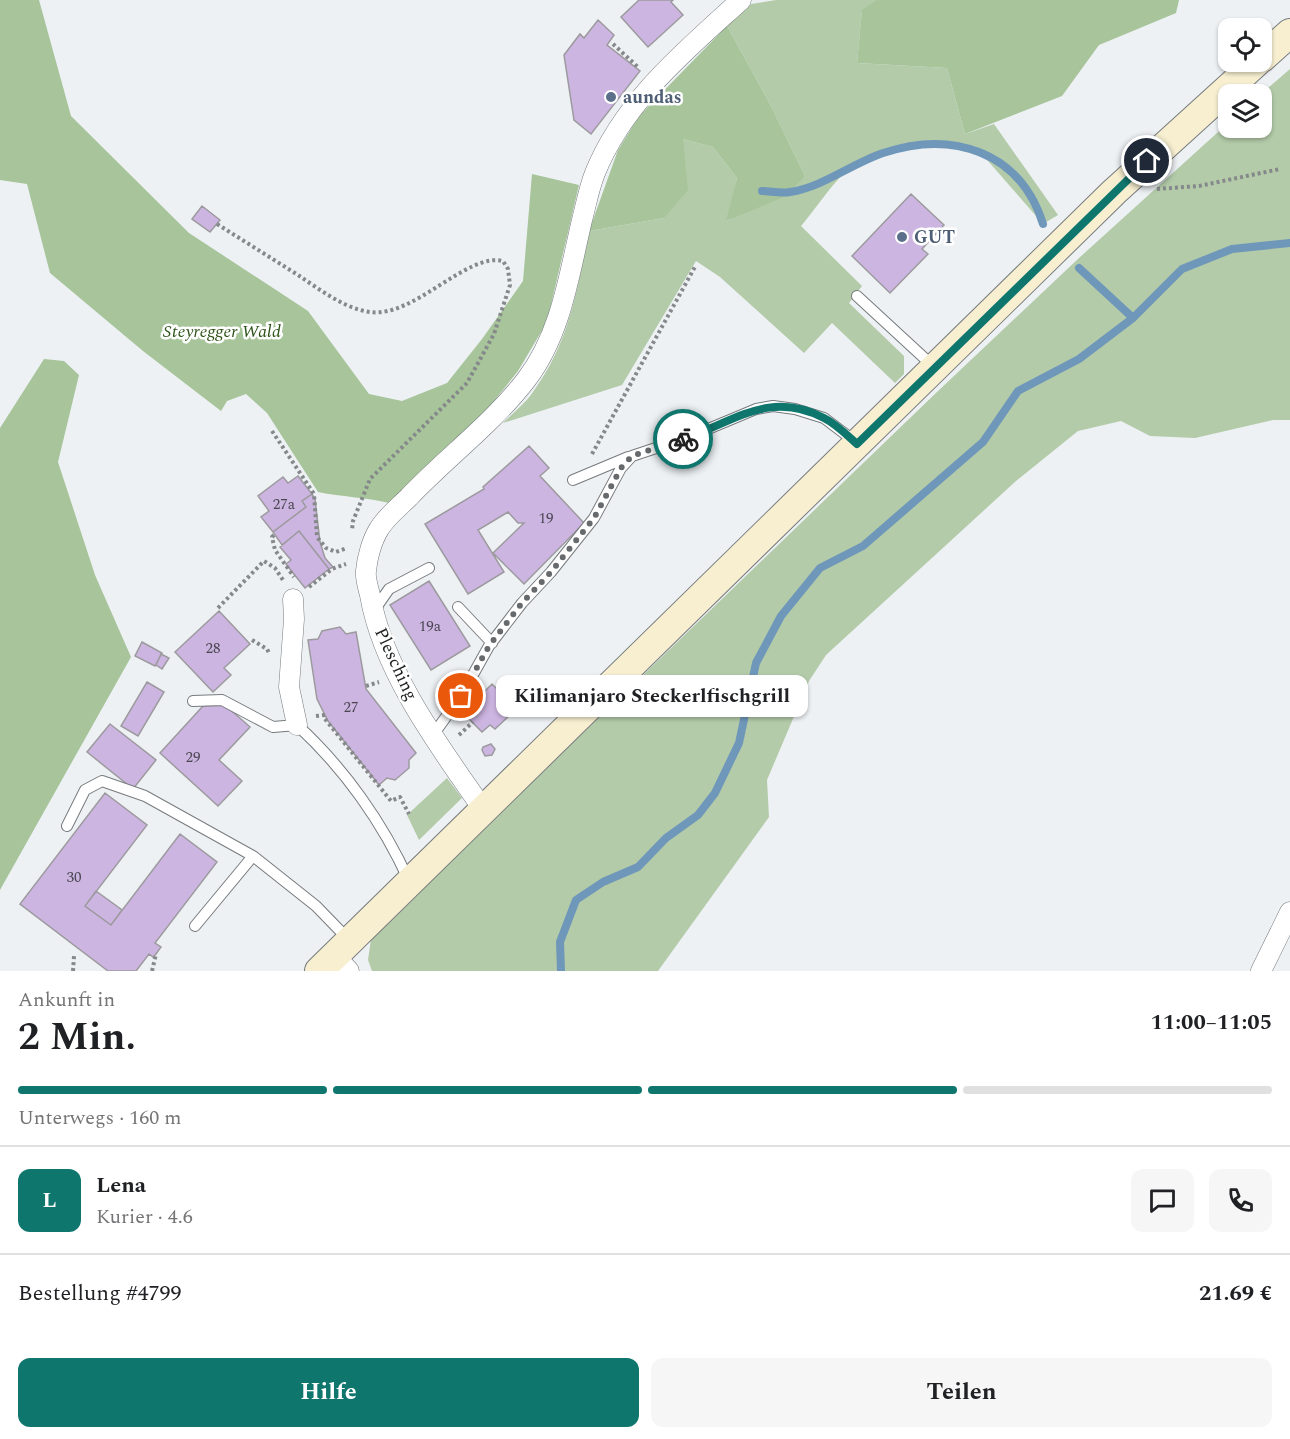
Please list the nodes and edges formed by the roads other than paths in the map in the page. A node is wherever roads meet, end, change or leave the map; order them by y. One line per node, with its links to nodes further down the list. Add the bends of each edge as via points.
1 (741, 0): 13 (street, Plesching, via 639,98 623,120 594,174 561,309 538,362 473,439 431,474 379,528 366,572)
2 (1290, 33): 3 (main road)
3 (1272, 49)
4 (1246, 72): 6 (main road, via 1114,192)
5 (857, 296): 6 (lane)
6 (934, 367): 7 (main road)
7 (857, 444): 8 (lane, via 824,418 773,406); 18 (main road)
8 (632, 456): 9 (lane); 14 (lane, via 621,468 594,518)
9 (573, 480)
10 (429, 568): 13 (lane, via 389,589)
11 (298, 591): 16 (street, via 289,687)
12 (458, 607): 14 (lane)
13 (373, 612): 17 (street, Plesching, via 402,681)
14 (492, 643): 17 (lane)
15 (193, 701): 16 (lane, via 222,700 273,727)
16 (297, 725): 21 (lane, via 331,758 393,846)
17 (433, 735): 18 (street, Plesching)
18 (483, 808): 21 (main road)
19 (67, 826): 20 (lane, via 86,790 102,781 145,796)
20 (253, 856): 23 (lane); 24 (lane, via 316,906)
21 (409, 881): 24 (main road)
22 (1290, 912): 25 (street)
23 (195, 926)
24 (332, 963)
25 (1261, 971)

